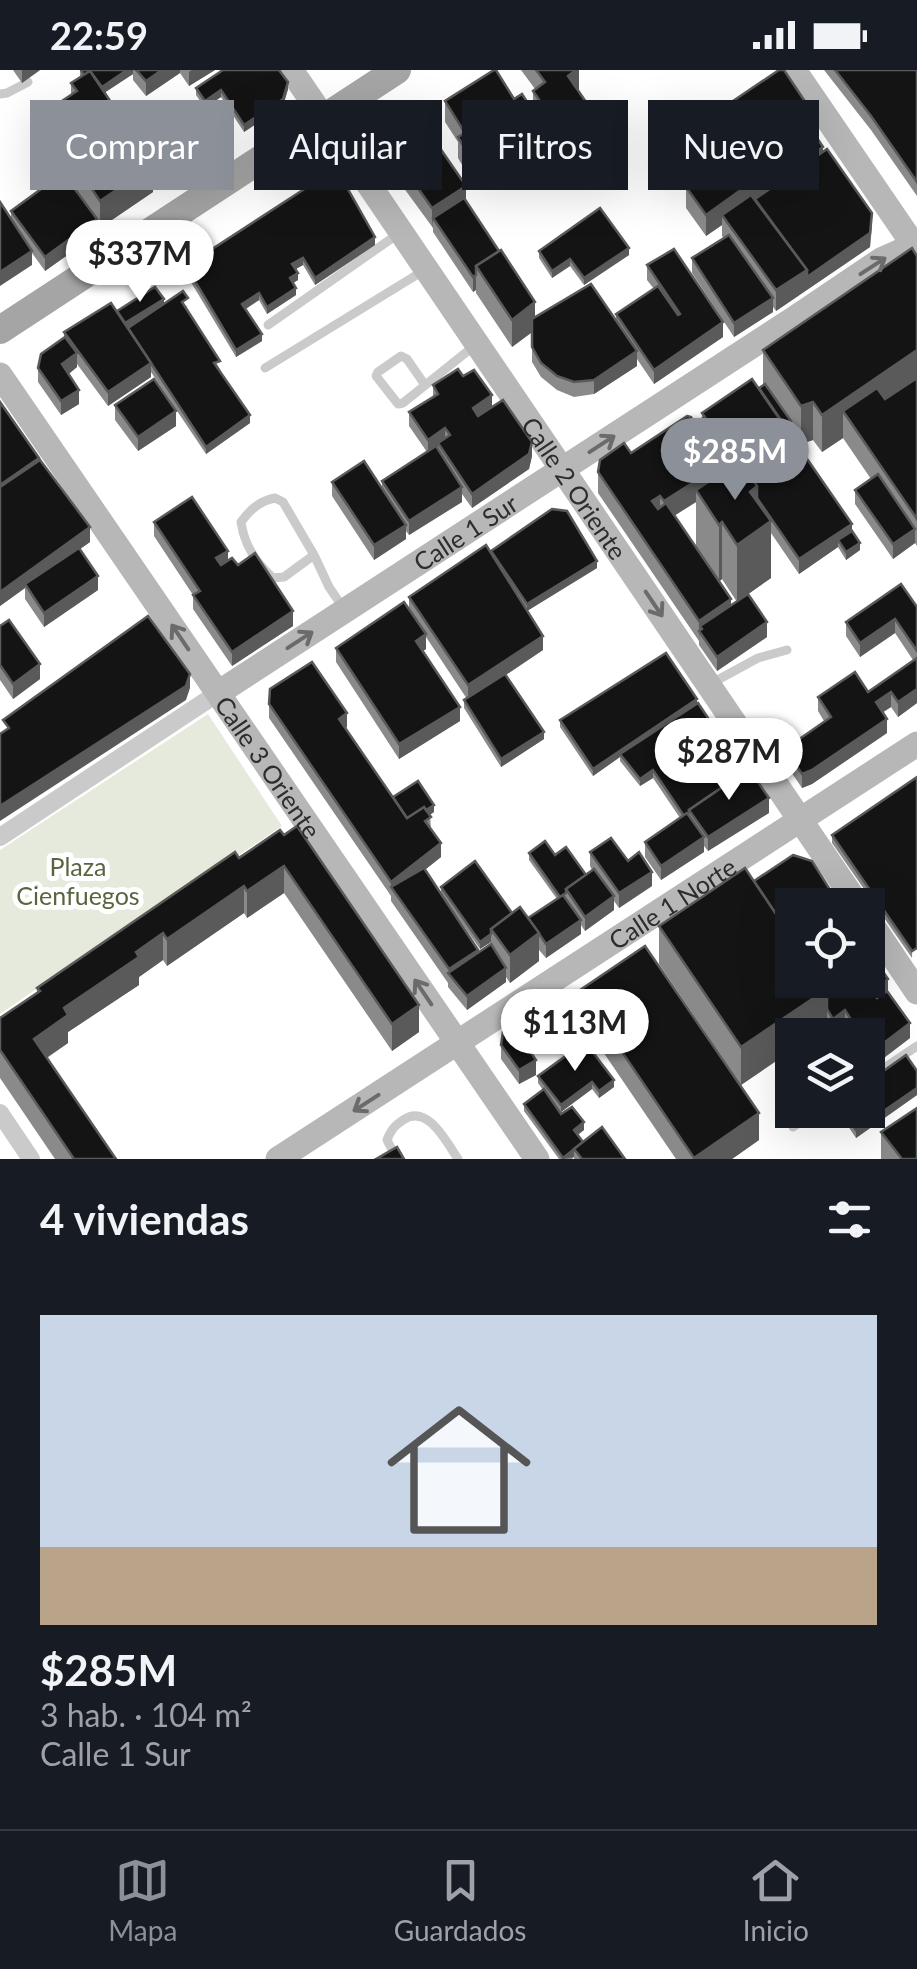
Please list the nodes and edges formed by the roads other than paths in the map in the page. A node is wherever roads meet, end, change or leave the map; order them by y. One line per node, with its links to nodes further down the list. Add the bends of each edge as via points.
1 (290, 70): 6 (street, Calle 2 Oriente)
2 (397, 70): 7 (main road)
3 (794, 70): 11 (street)
4 (28, 82): 5 (lane)
5 (0, 94)
6 (311, 100)
7 (351, 100)
8 (254, 164): 14 (main road)
9 (372, 190): 10 (street, Calle 2 Oriente)
10 (400, 232): 12 (street, Calle 2 Oriente); 13 (lane)
11 (916, 246): 19 (street, Calle 1 Sur, one-way to 11, via 881,260)
12 (425, 269): 15 (street, Calle 2 Oriente); 16 (lane)
13 (268, 325)
14 (0, 330)
15 (476, 344): 18 (lane); 19 (street, Calle 2 Oriente)
16 (264, 368)
17 (0, 375): 24 (street, Calle 3 Oriente, one-way to 17)
18 (425, 385): 18 (lane, via 398,404 376,376 401,356)
19 (562, 470): 21 (street, Calle 1 Sur); 23 (street, Calle 2 Oriente, one-way to 23)
20 (314, 556): 20 (lane, via 275,498 241,522 252,554 273,578); 21 (lane)
21 (345, 610): 24 (street, Calle 1 Sur, one-way to 21)
22 (786, 650): 23 (lane, via 737,667)
23 (708, 686): 26 (street, Calle 2 Oriente)
24 (218, 693): 27 (street); 31 (street, Calle 3 Oriente, one-way to 24)
25 (917, 744): 26 (street, Calle 1 Norte)
26 (801, 822): 28 (street, Calle 2 Oriente); 31 (street, Calle 1 Norte)
27 (0, 837)
28 (846, 888)
29 (885, 944): 30 (street)
30 (917, 992)
31 (458, 1043): 35 (street, Calle 3 Oriente); 37 (street, Calle 1 Norte, one-way to 37)
32 (917, 1046): 33 (lane)
33 (885, 1067)
34 (0, 1114): 36 (street)
35 (532, 1157)
36 (31, 1159)
37 (278, 1159)
38 (398, 1159): 39 (lane, via 387,1140 390,1132 416,1114 431,1122)
39 (458, 1159)

